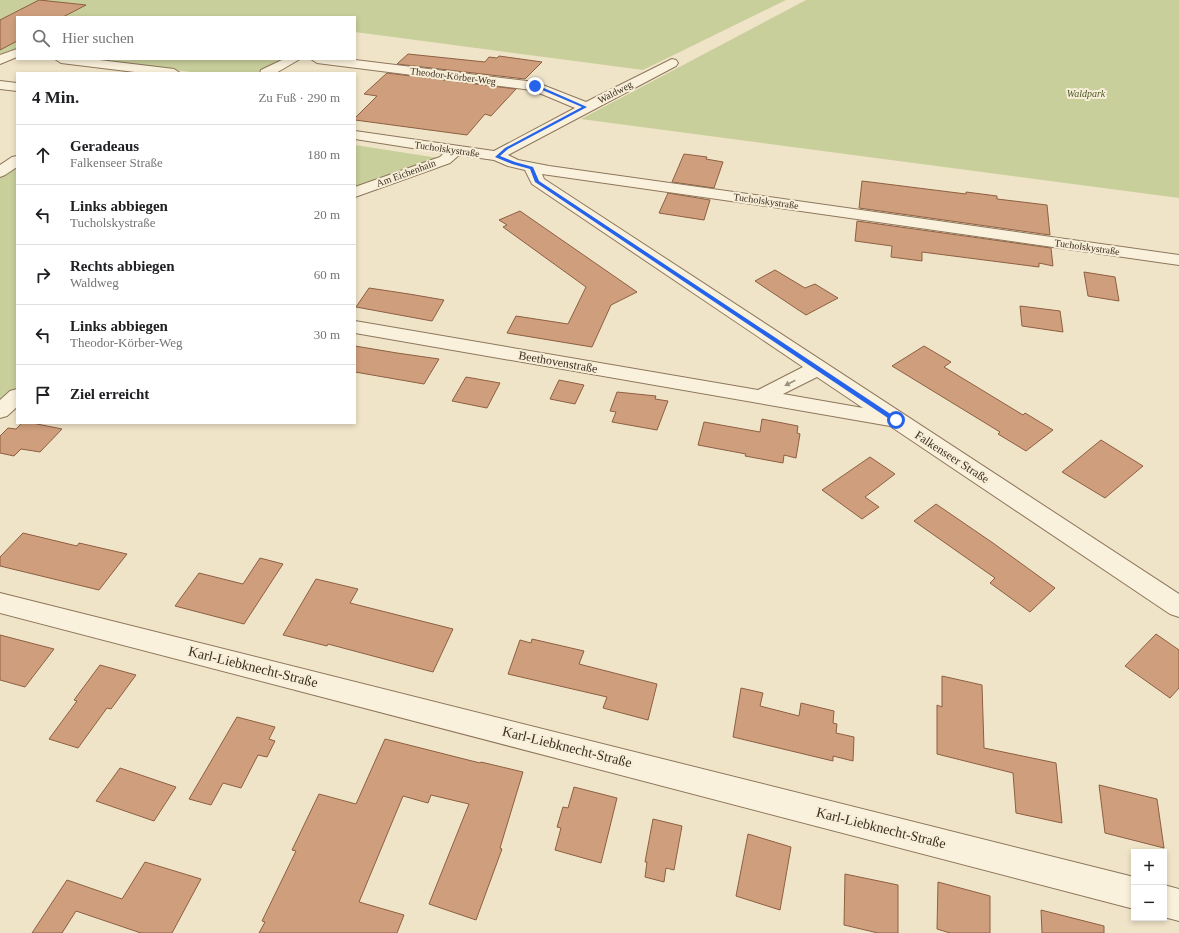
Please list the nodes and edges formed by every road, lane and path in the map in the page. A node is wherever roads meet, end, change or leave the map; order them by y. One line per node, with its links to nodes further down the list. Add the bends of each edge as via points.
1 (16, 54): 2 (street)
2 (0, 60)
3 (69, 60): 7 (street)
4 (292, 60): 8 (street)
5 (325, 60): 11 (street, Theodor-Körber-Weg, via 535,86)
6 (672, 63): 11 (street, Waldweg)
7 (166, 72)
8 (268, 72)
9 (0, 85): 10 (street)
10 (16, 87)
11 (585, 107): 14 (street, Waldweg, via 507,148)
12 (356, 135): 13 (street, Tucholskystraße)
13 (455, 150): 14 (street, Tucholskystraße); 18 (street, Am Eichenhain, via 445,160)
14 (497, 156): 16 (street, Tucholskystraße)
15 (16, 161): 17 (street)
16 (532, 168): 19 (street, Tucholskystraße); 21 (street, Falkenseer Straße, via 537,181)
17 (0, 172)
18 (356, 192)
19 (1179, 260)
20 (356, 327): 23 (street, Beethovenstraße)
21 (818, 368): 23 (street, one-way to 23); 25 (street, Falkenseer Straße)
22 (16, 397): 24 (street)
23 (762, 397): 25 (street, Beethovenstraße)
24 (0, 411)
25 (896, 420): 27 (street, Falkenseer Straße)
26 (0, 603): 28 (street, Karl-Liebknecht-Straße)
27 (1179, 607)
28 (1131, 892)
29 (1167, 902): 30 (street)
30 (1179, 905)

